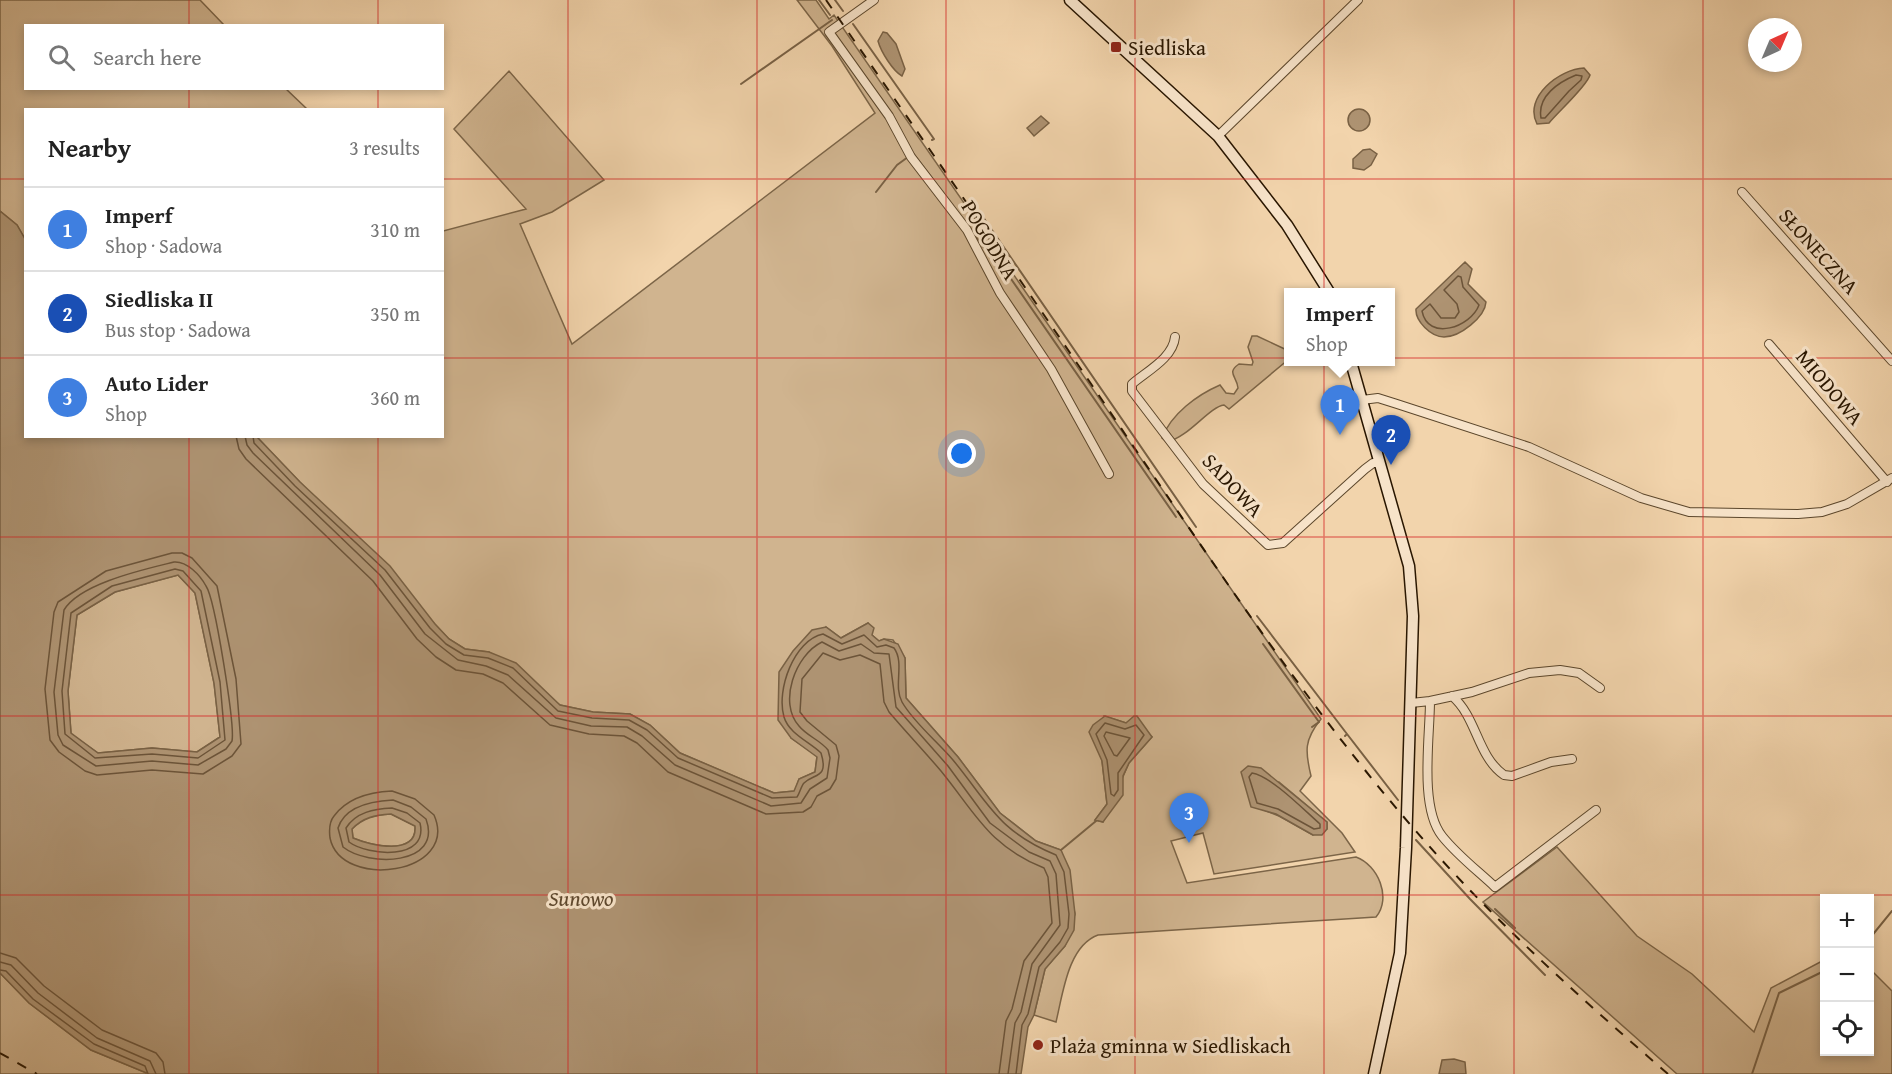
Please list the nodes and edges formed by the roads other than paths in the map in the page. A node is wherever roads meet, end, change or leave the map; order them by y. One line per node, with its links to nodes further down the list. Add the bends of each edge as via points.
1 (874, 0): 13 (street, POGODNA, via 829,32 889,116 911,157 967,230 1000,293 1051,369)
2 (1070, 0): 4 (main road)
3 (1358, 0): 4 (street)
4 (1218, 136): 6 (main road, via 1283,219)
5 (1742, 192): 9 (street, SŁONECZNA)
6 (1326, 288)
7 (1174, 337): 12 (street, SADOWA, via 1167,355 1132,384 1132,391 1203,484 1268,545 1283,543 1365,469)
8 (1769, 344): 14 (street, MIODOWA)
9 (1892, 361)
10 (1353, 366): 11 (main road)
11 (1362, 400): 12 (main road); 14 (street, via 1378,398 1528,447 1641,498 1689,512 1822,512 1847,504)
12 (1380, 463): 18 (main road, via 1410,578)
13 (1109, 474)
14 (1889, 480)
15 (1600, 688): 16 (street, via 1578,673 1560,670 1529,673)
16 (1452, 696): 17 (street); 19 (street, via 1465,710 1486,753 1504,775)
17 (1430, 701): 18 (street); 20 (street, via 1429,793 1433,820 1441,836 1495,887)
18 (1411, 703): 21 (main road, via 1400,953)
19 (1572, 759)
20 (1596, 810)
21 (1374, 1074)

